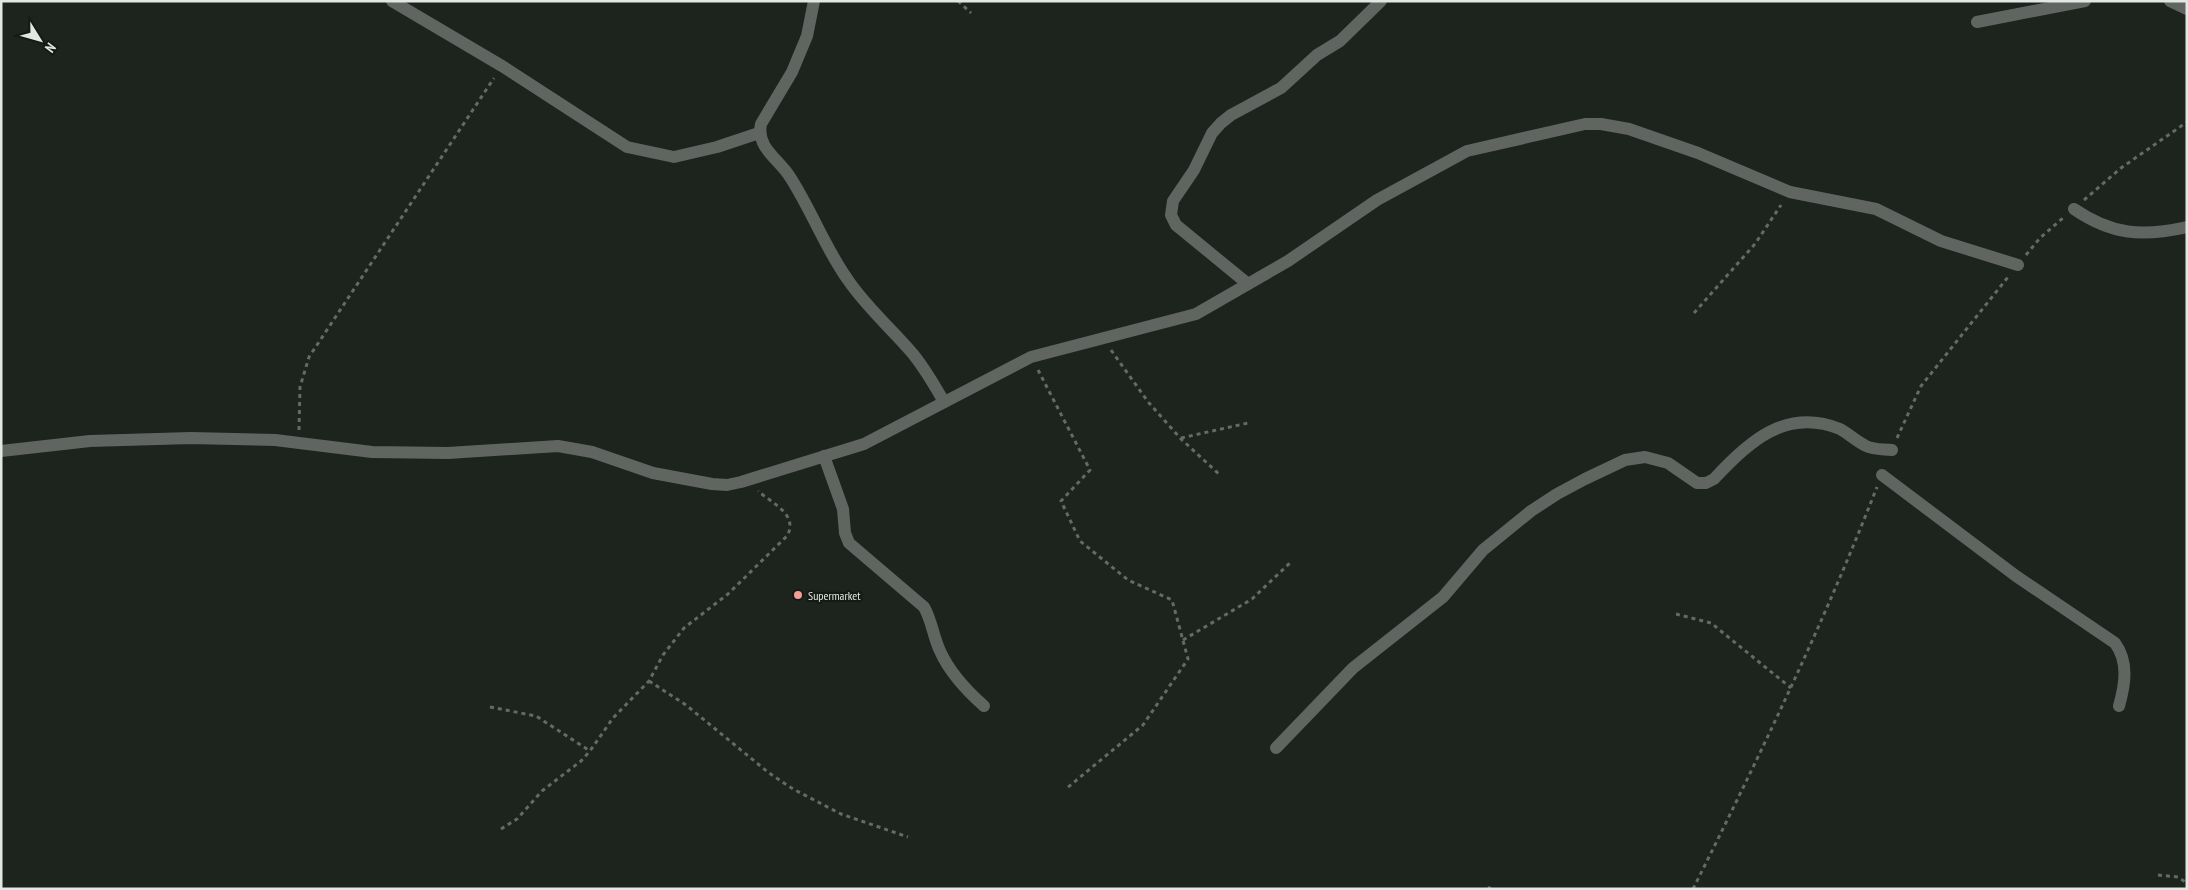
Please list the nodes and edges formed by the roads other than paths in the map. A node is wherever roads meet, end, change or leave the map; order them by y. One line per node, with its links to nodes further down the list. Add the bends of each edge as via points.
1 (392, 1): 8 (street, via 502,66 627,147 674,157)
2 (814, 1): 8 (street, via 804,44)
3 (1381, 1): 12 (street, via 1340,41 1317,54 1281,88 1221,123 1172,201 1171,216 1176,225)
4 (2085, 1): 7 (street)
5 (2170, 1): 6 (street)
6 (2187, 9)
7 (1976, 22)
8 (759, 133): 13 (street, via 765,149 790,177 810,210 822,238 848,281 914,356)
9 (2074, 209): 10 (street, via 2091,220 2119,230 2150,233)
10 (2187, 227)
11 (2018, 265): 12 (street, via 1941,240 1876,209 1790,192 1698,153 1628,129 1601,124 1570,126 1467,151 1377,200 1288,261)
12 (1248, 284): 13 (street, via 1196,314 1032,357)
13 (944, 402): 16 (street, via 864,444)
14 (1892, 450): 20 (street, via 1868,447 1830,426 1797,422 1761,436 1706,483 1694,482 1665,462 1645,457 1625,460 1585,478 1531,511 1490,544 1443,597 1354,668)
15 (1, 451): 16 (street, via 90,441 191,438 275,440 372,452 448,453 558,446 592,452 653,473 727,485)
16 (824, 456): 18 (street, via 843,509 848,543 924,606 946,662)
17 (1882, 475): 19 (street, via 2016,576 2115,643 2122,653 2124,665)
18 (984, 706)
19 (2119, 706)
20 (1276, 748)

